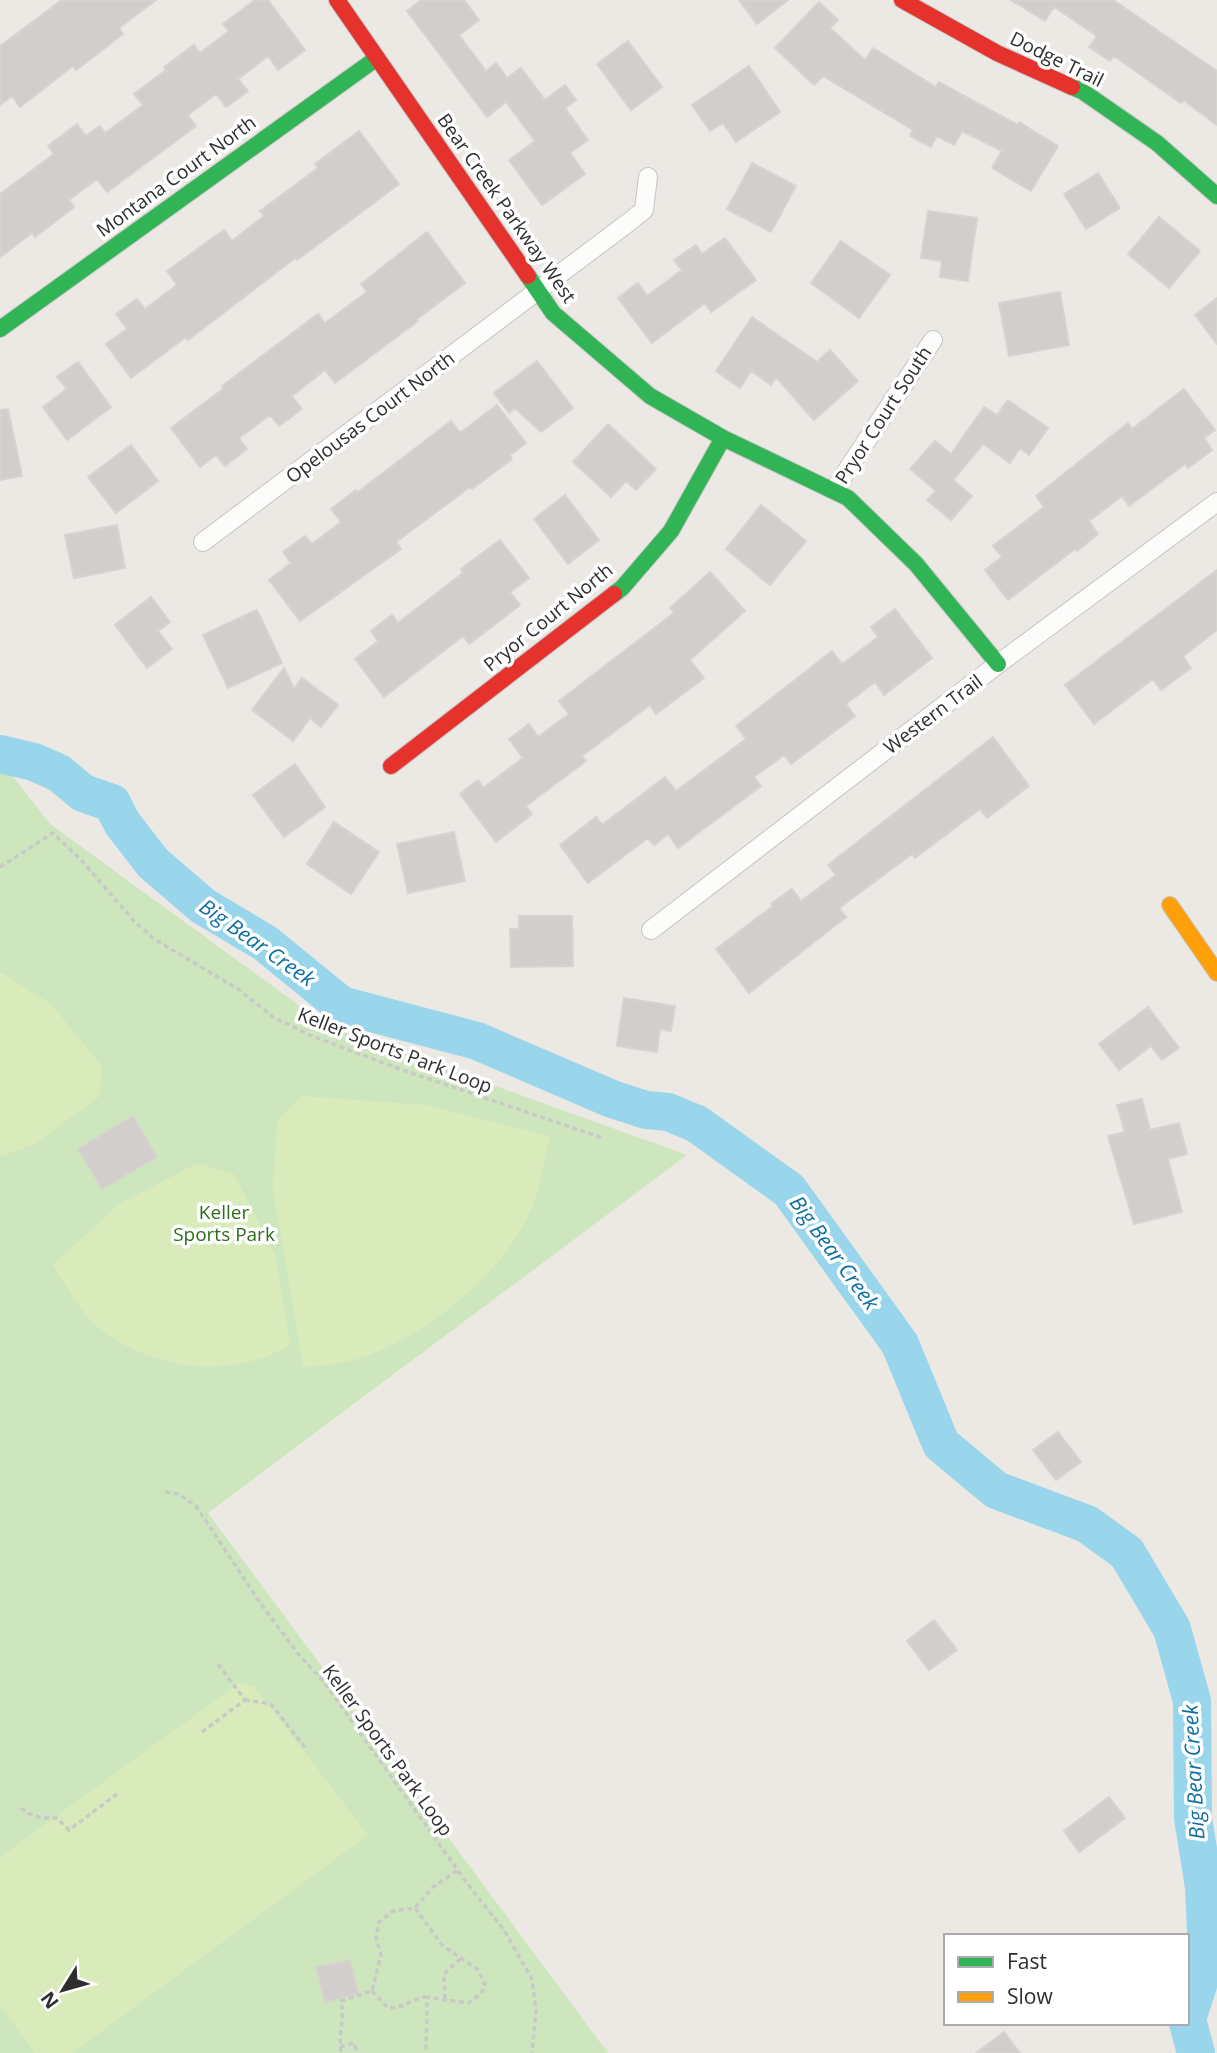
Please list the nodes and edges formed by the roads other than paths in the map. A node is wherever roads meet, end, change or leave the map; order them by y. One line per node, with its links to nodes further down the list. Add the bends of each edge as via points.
1 (337, 0): 3 (street, Bear Creek Parkway West)
2 (902, 0): 5 (street, Dodge Trail, via 997,53 1082,91 1157,143)
3 (377, 58): 6 (street, Bear Creek Parkway West); 7 (street, Montana Court North)
4 (648, 177): 6 (street, Opelousas Court North, via 644,210)
5 (1217, 196)
6 (537, 292): 9 (street, Bear Creek Parkway West, via 582,340 650,396); 12 (street, Opelousas Court North)
7 (0, 329)
8 (933, 340): 10 (street, Pryor Court South)
9 (723, 438): 10 (street, Bear Creek Parkway West); 14 (street, Pryor Court North, via 671,531 622,588)
10 (834, 490): 13 (street, Bear Creek Parkway West, via 916,564)
11 (1217, 502): 13 (street, Western Trail)
12 (203, 542)
13 (998, 664): 16 (street, Western Trail)
14 (391, 766)
15 (1170, 905): 17 (street)
16 (651, 930)
17 (1217, 972)

